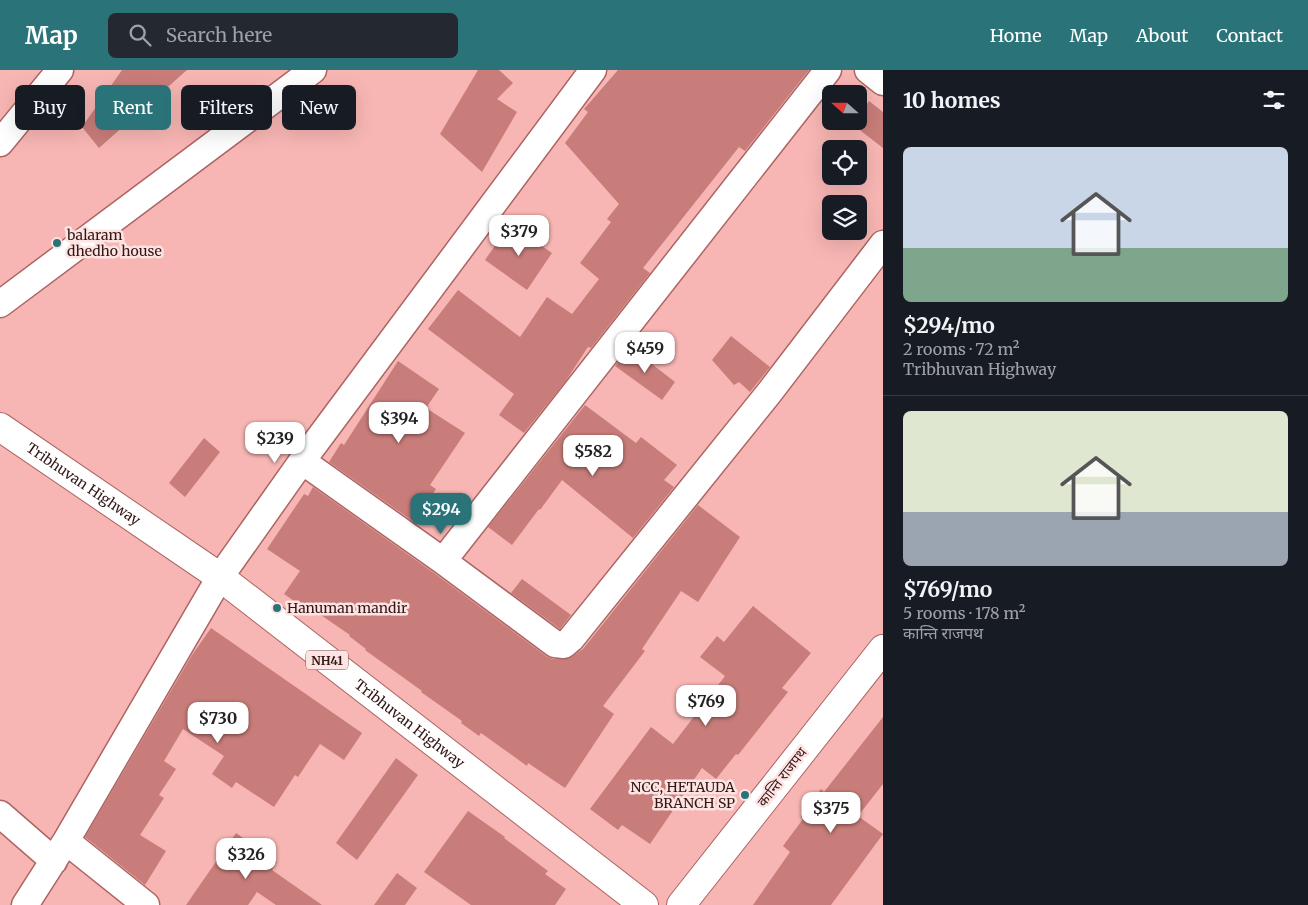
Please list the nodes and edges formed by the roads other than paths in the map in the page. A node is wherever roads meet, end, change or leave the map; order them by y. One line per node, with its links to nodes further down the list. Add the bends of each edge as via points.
1 (60, 70): 7 (street)
2 (313, 70): 9 (street)
3 (593, 70): 11 (street)
4 (828, 70): 12 (street)
5 (868, 70): 6 (street)
6 (883, 82)
7 (0, 143)
8 (883, 244): 12 (street, via 770,393 564,645 555,644)
9 (0, 304)
10 (0, 427): 13 (main road, Tribhuvan Highway / NH41)
11 (302, 461): 12 (street); 13 (street)
12 (442, 561)
13 (220, 577): 16 (street); 19 (main road, Tribhuvan Highway / NH41)
14 (883, 649): 20 (main road, कान्ति राजपथ)
15 (0, 814): 16 (street)
16 (60, 851): 17 (street); 18 (street)
17 (25, 905)
18 (146, 905)
19 (644, 905)
20 (681, 905)

